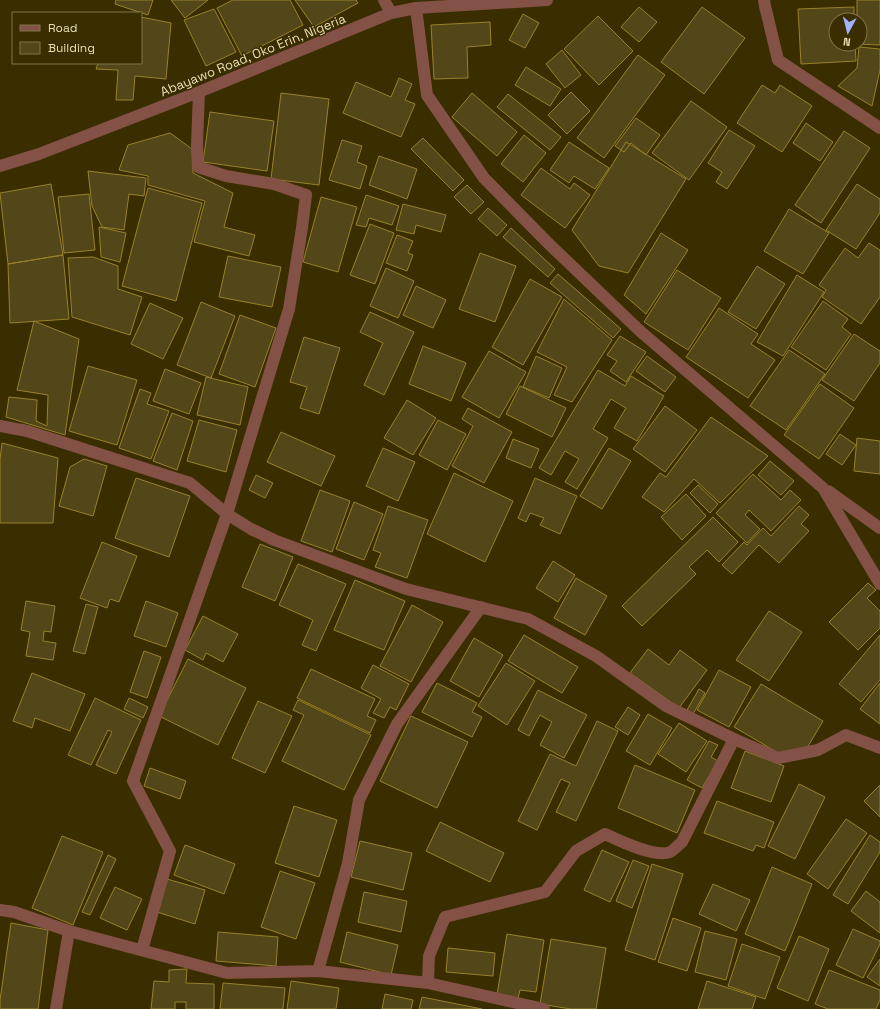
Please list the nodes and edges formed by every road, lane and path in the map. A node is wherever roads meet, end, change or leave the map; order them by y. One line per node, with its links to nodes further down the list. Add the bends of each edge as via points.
1 (384, 0): 5 (street)
2 (546, 0): 4 (street, Abayawo Road, Oko Erin, Nigeria)
3 (764, 0): 7 (street, via 778,60)
4 (416, 8): 5 (street, Abayawo Road, Oko Erin, Nigeria); 10 (street, via 427,95 484,178 640,331)
5 (391, 13): 6 (street, Abayawo Road, Oko Erin, Nigeria)
6 (199, 92): 8 (street, Abayawo Road, Oko Erin, Nigeria, via 39,154); 11 (street, via 198,167 226,176 274,184 306,195 289,309)
7 (880, 128)
8 (0, 166)
9 (0, 426): 11 (street, via 28,431 190,483)
10 (823, 488): 12 (street); 13 (street)
11 (227, 514): 14 (street, via 274,540 406,589); 19 (street, via 133,781 170,851)
12 (880, 528)
13 (880, 584)
14 (481, 607): 15 (street, via 528,619 596,656 666,706); 20 (street, via 397,724 359,800 348,863)
15 (734, 739): 16 (street, via 778,758 818,750 846,735); 21 (street, via 682,842 670,852 656,853 605,834 576,851 545,892 445,917 429,956)
16 (880, 748)
17 (0, 910): 18 (street, via 14,912)
18 (69, 931): 19 (street); 22 (street)
19 (142, 950): 20 (street, via 227,973)
20 (318, 970): 21 (street)
21 (428, 983): 23 (street)
22 (56, 1009)
23 (544, 1009)

